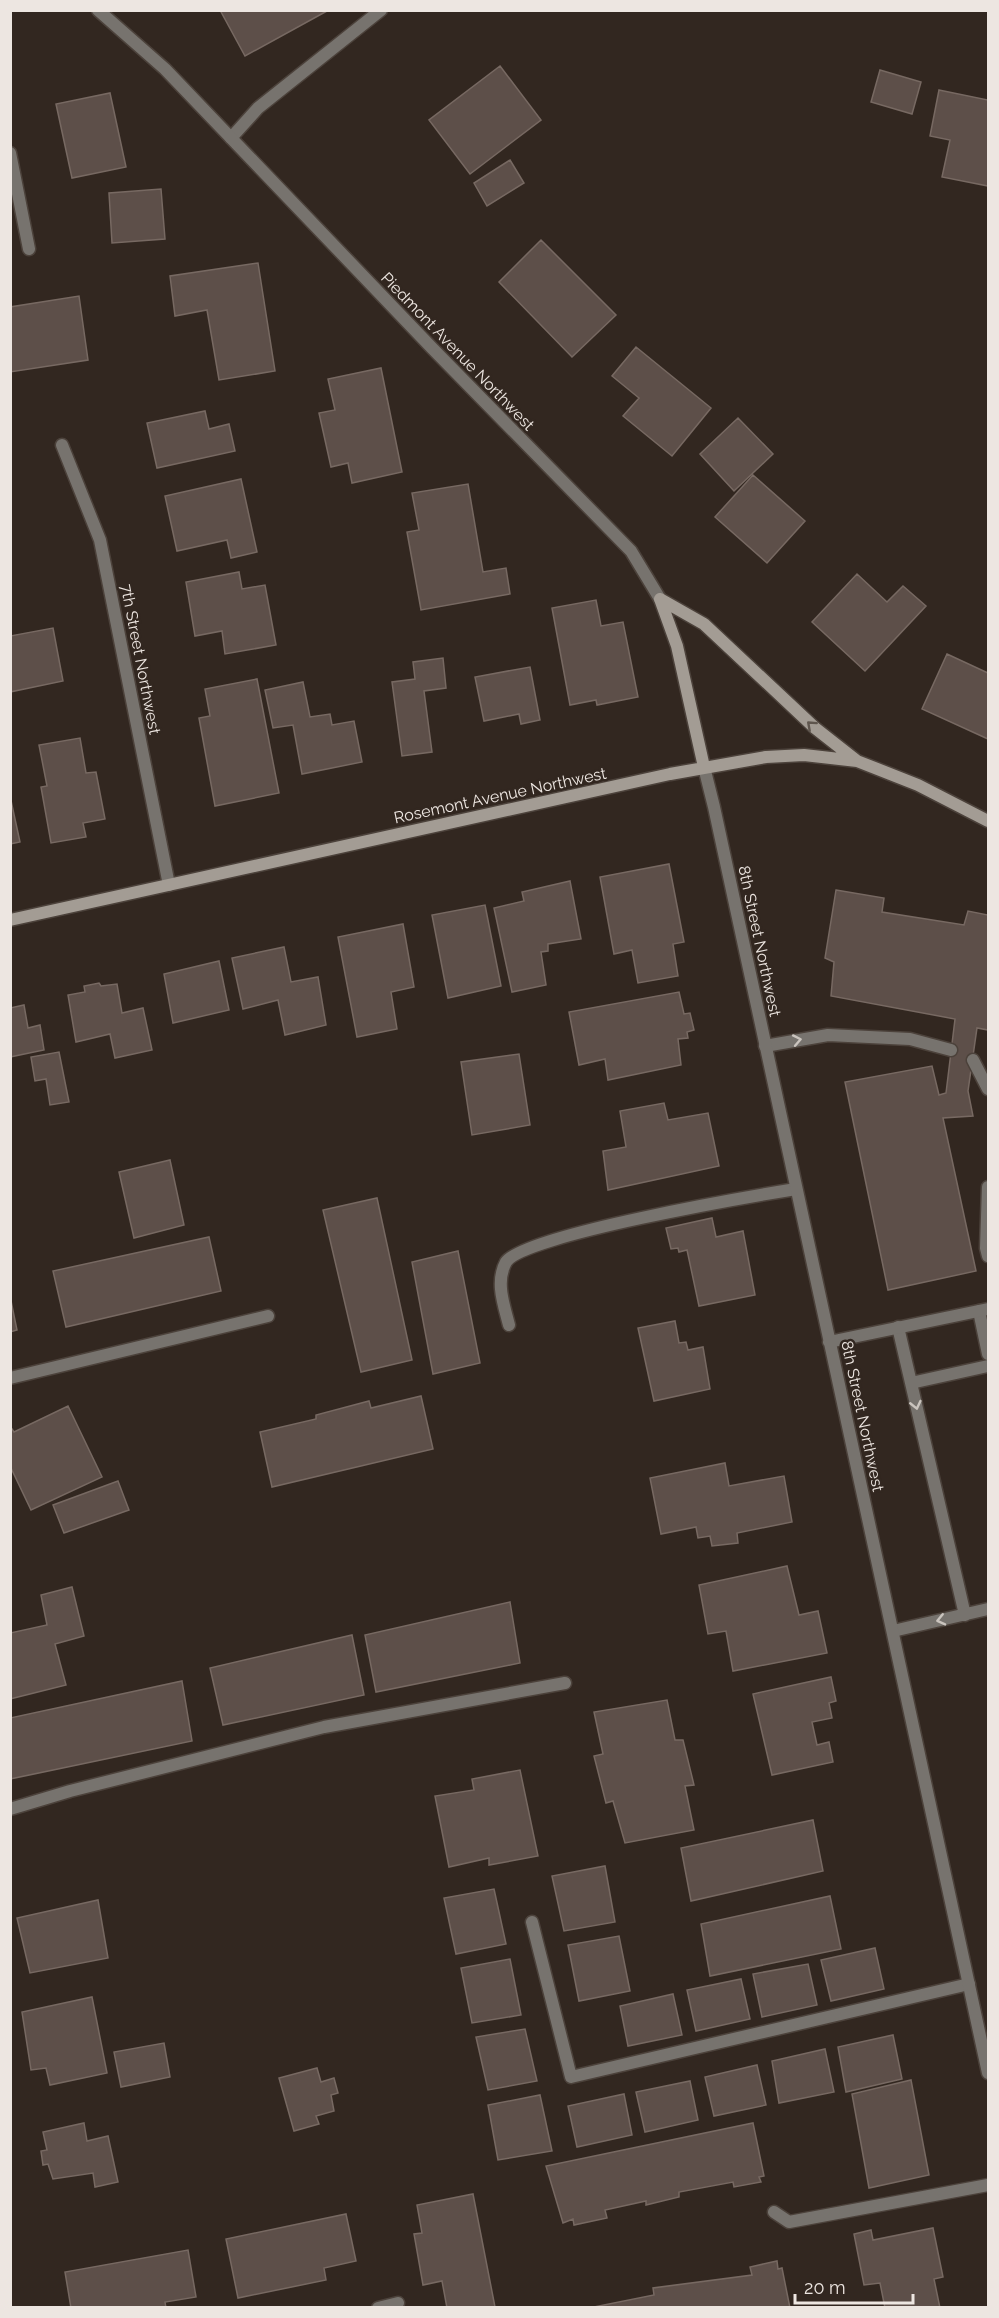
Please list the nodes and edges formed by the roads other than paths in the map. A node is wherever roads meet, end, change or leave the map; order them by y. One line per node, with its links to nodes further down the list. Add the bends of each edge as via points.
1 (98, 10): 3 (street, Piedmont Avenue Northwest, via 165,69)
2 (381, 10): 3 (street, via 258,108)
3 (231, 138): 7 (street, Piedmont Avenue Northwest, via 631,551)
4 (10, 153): 5 (street)
5 (29, 249)
6 (62, 445): 11 (street, 7th Street Northwest, via 100,540)
7 (660, 598): 8 (street, one-way to 7, via 815,728 704,624); 9 (street, Piedmont Avenue Northwest, via 677,646)
8 (857, 761): 9 (street, Rosemont Avenue Northwest, via 804,755); 10 (street, Rosemont Avenue Northwest, via 918,785)
9 (704, 767): 11 (street, Rosemont Avenue Northwest); 13 (street, 8th Street Northwest)
10 (988, 821)
11 (169, 885): 12 (street, Rosemont Avenue Northwest)
12 (10, 920)
13 (765, 1046): 14 (street, one-way to 14, via 828,1035 910,1039); 18 (street, 8th Street Northwest)
14 (951, 1050)
15 (973, 1060): 16 (street)
16 (988, 1089)
17 (988, 1187): 19 (street)
18 (796, 1189): 22 (street, via 691,1207 517,1252 506,1262 500,1287); 24 (street, 8th Street Northwest)
19 (988, 1256)
20 (984, 1310): 23 (street); 25 (street)
21 (268, 1316): 27 (street)
22 (509, 1325)
23 (898, 1327): 24 (street); 28 (street)
24 (829, 1342): 31 (street, 8th Street Northwest)
25 (988, 1354)
26 (988, 1366): 28 (street)
27 (10, 1378)
28 (911, 1383): 30 (street, one-way to 30)
29 (988, 1609): 30 (street)
30 (965, 1615): 31 (street, one-way to 31)
31 (893, 1631): 35 (street, 8th Street Northwest)
32 (565, 1683): 33 (street, via 324,1727)
33 (10, 1809)
34 (532, 1922): 35 (street, via 571,2077)
35 (969, 1984): 36 (street, 8th Street Northwest)
36 (988, 2073)
37 (988, 2185): 38 (street, via 789,2222)
38 (774, 2212)
39 (398, 2302): 40 (street)
40 (378, 2307)

